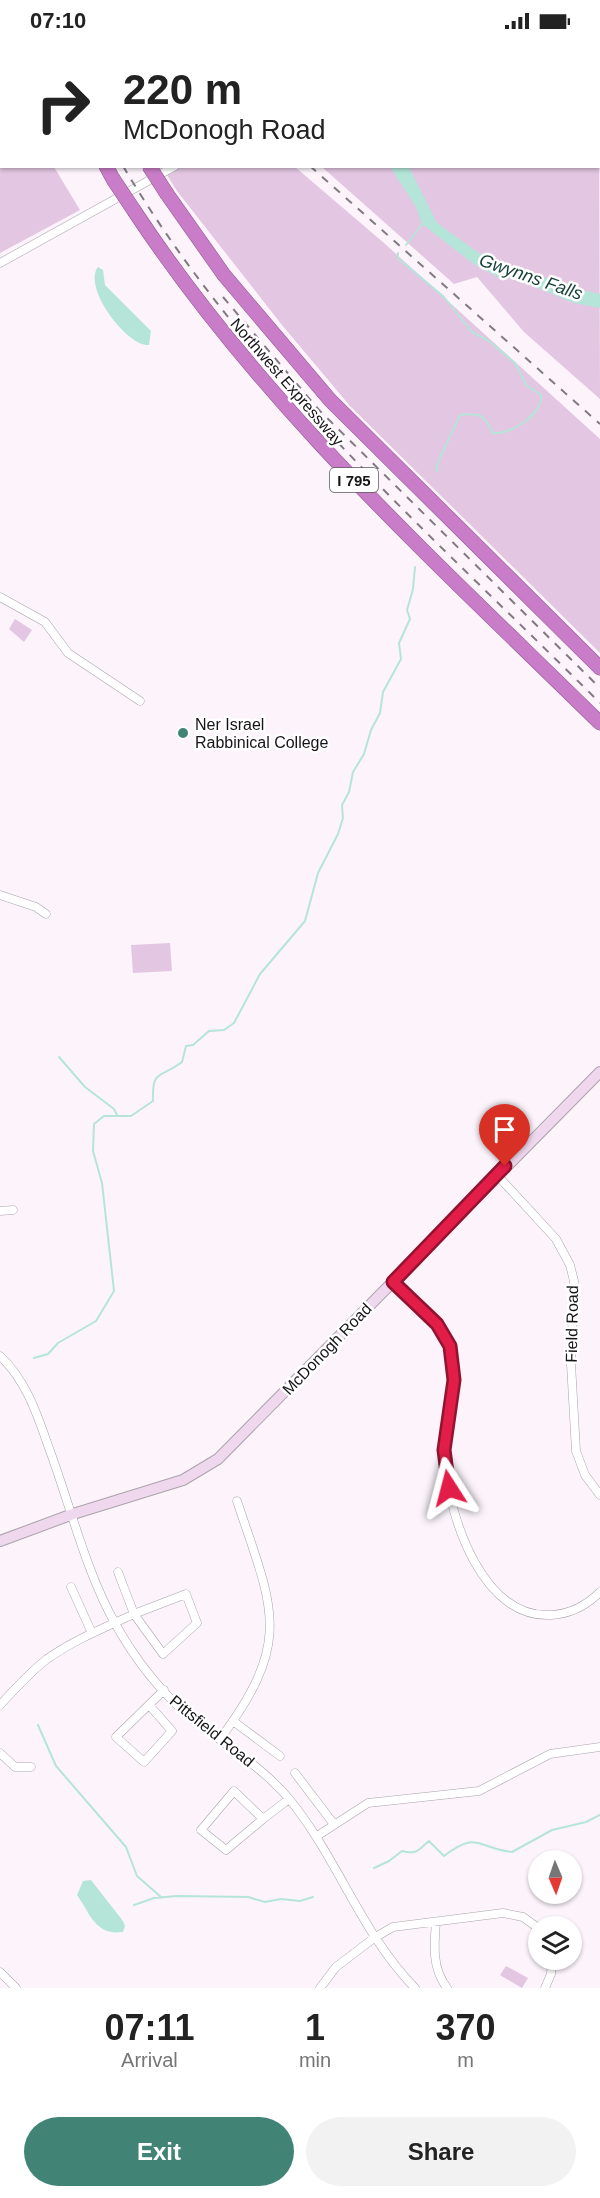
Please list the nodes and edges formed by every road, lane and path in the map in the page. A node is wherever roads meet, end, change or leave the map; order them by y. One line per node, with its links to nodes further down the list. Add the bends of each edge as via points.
1 (107, 168): 8 (highway, Northwest Expressway / I 795, bridge, via 230,344 301,426)
2 (150, 168): 6 (highway, Northwest Expressway / I 795, bridge, via 224,275 330,400)
3 (171, 168): 4 (street)
4 (0, 263)
5 (0, 597): 7 (street, via 45,622 68,653)
6 (600, 668)
7 (140, 701)
8 (600, 723)
9 (0, 895): 10 (street)
10 (46, 914)
11 (600, 1072): 12 (main road, McDonogh Road)
12 (497, 1174): 15 (main road, McDonogh Road); 17 (street, Field Road, via 556,1239 570,1265 574,1281 571,1364 576,1451 585,1475)
13 (13, 1210): 14 (street)
14 (0, 1211)
15 (393, 1282): 19 (main road, McDonogh Road, via 211,1464 174,1483); 23 (street, via 437,1324 450,1346 454,1380 445,1433 445,1465 458,1520 487,1581 510,1605 538,1615 567,1612)
16 (0, 1356): 19 (street, Pittsfield Road, via 33,1405)
17 (600, 1495)
18 (237, 1501): 30 (street, via 268,1596 271,1630 261,1676)
19 (73, 1514): 20 (main road, McDonogh Road); 25 (street, Pittsfield Road)
20 (0, 1541)
21 (118, 1572): 24 (street)
22 (71, 1587): 26 (street)
23 (600, 1593)
24 (134, 1614): 24 (street, via 186,1594 197,1623 163,1654); 25 (street)
25 (115, 1623): 26 (street); 27 (street, Pittsfield Road, via 139,1661)
26 (92, 1633): 28 (street, via 45,1660)
27 (164, 1690): 29 (street); 31 (street, Pittsfield Road, via 189,1716)
28 (0, 1704)
29 (149, 1705): 29 (street, via 116,1737 144,1762 172,1731)
30 (233, 1721): 31 (street); 34 (street)
31 (220, 1739): 37 (street, Pittsfield Road)
32 (600, 1747): 39 (street, via 550,1754 479,1791 377,1801)
33 (0, 1753): 35 (street, via 15,1767)
34 (280, 1756)
35 (31, 1767)
36 (295, 1773): 39 (street)
37 (289, 1799): 38 (street); 40 (street, Pittsfield Road)
38 (263, 1819): 38 (street, via 226,1850 201,1830 234,1791)
39 (333, 1823): 40 (street)
40 (317, 1836): 43 (street, Pittsfield Road)
41 (528, 1921): 42 (street, via 503,1913)
42 (436, 1922): 43 (street, via 393,1927); 49 (street, via 435,1958)
43 (374, 1938): 47 (street, via 336,1966); 48 (street, Pittsfield Road)
44 (551, 1970): 50 (street)
45 (0, 1972): 46 (street)
46 (16, 1988)
47 (320, 1988)
48 (415, 1988)
49 (447, 1988)
50 (545, 1988)

